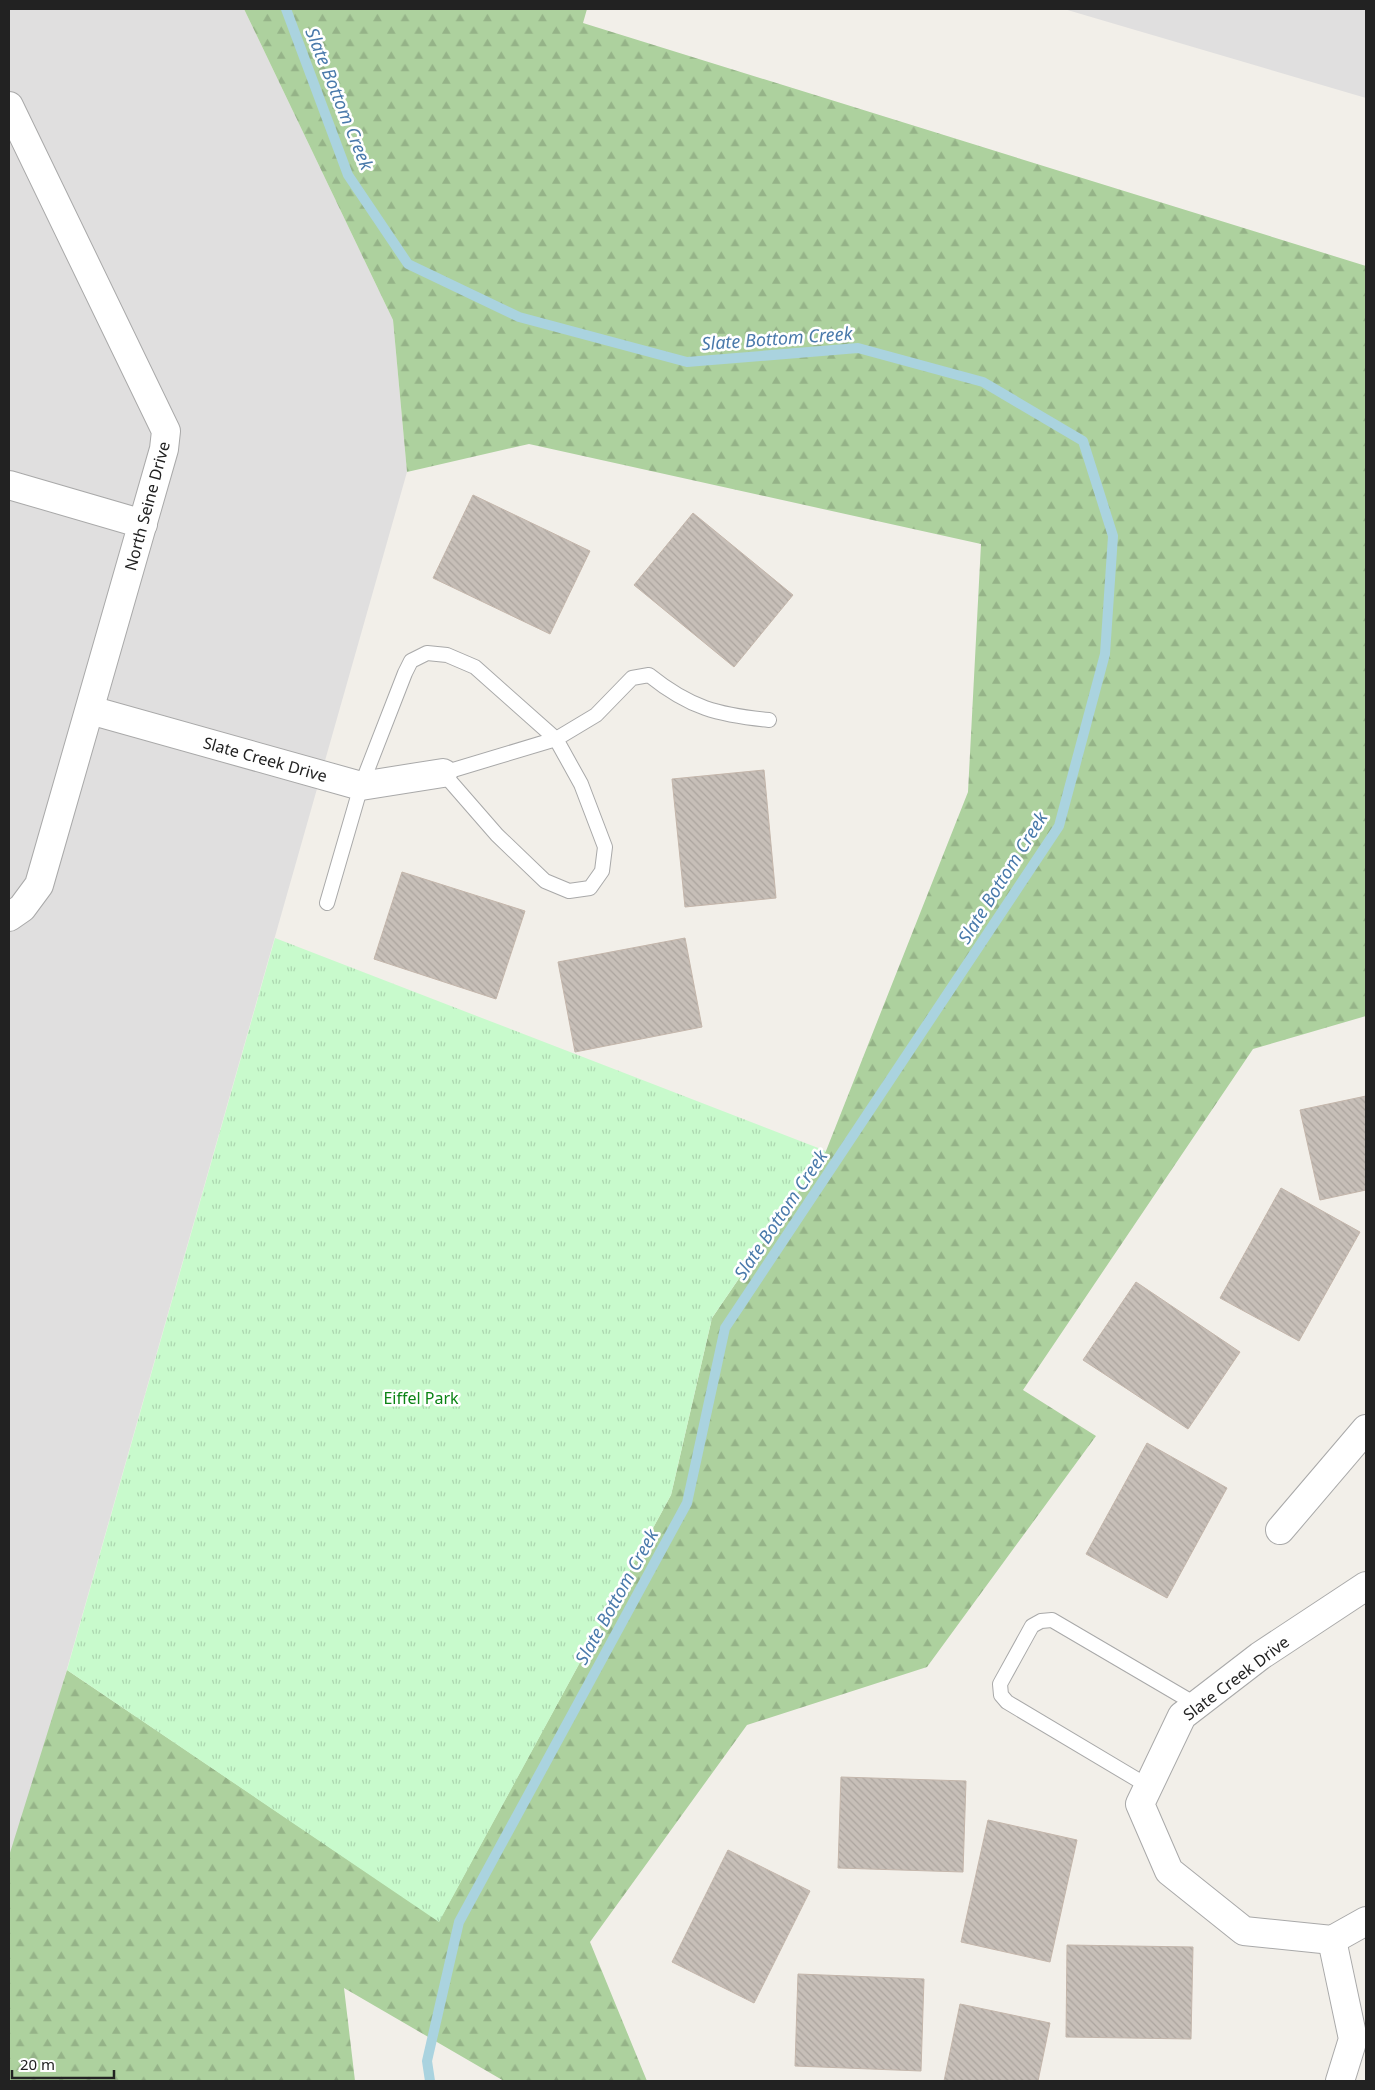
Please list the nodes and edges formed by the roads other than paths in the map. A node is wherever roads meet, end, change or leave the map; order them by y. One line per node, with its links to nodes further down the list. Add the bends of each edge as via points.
1 (9, 106): 3 (street, North Seine Drive, via 166,431)
2 (9, 484): 3 (street)
3 (143, 524): 4 (street, North Seine Drive)
4 (90, 710): 8 (street, Slate Creek Drive); 10 (street, North Seine Drive, via 39,886 22,908)
5 (769, 720): 6 (lane, via 704,709 667,690 649,676 632,678 596,715)
6 (556, 739): 7 (lane); 7 (lane, via 581,784 604,847 602,871 590,888 569,891 545,881 497,834); 8 (lane, via 475,667 447,655 428,653 411,661 404,673)
7 (443, 773): 8 (street, Slate Creek Drive)
8 (361, 786): 9 (lane)
9 (327, 903)
10 (9, 917)
11 (1366, 1429): 12 (street)
12 (1280, 1530)
13 (1366, 1586): 14 (street, Slate Creek Drive, via 1260,1656)
14 (1197, 1705): 15 (street, Slate Creek Drive, via 1182,1716); 15 (lane, via 1052,1620 1032,1626 1000,1684 1000,1695)
15 (1148, 1786): 17 (street, Slate Creek Drive, via 1140,1804 1169,1871 1244,1931)
16 (1366, 1922): 17 (street)
17 (1332, 1940): 18 (street, via 1353,2038)
18 (1340, 2081)

